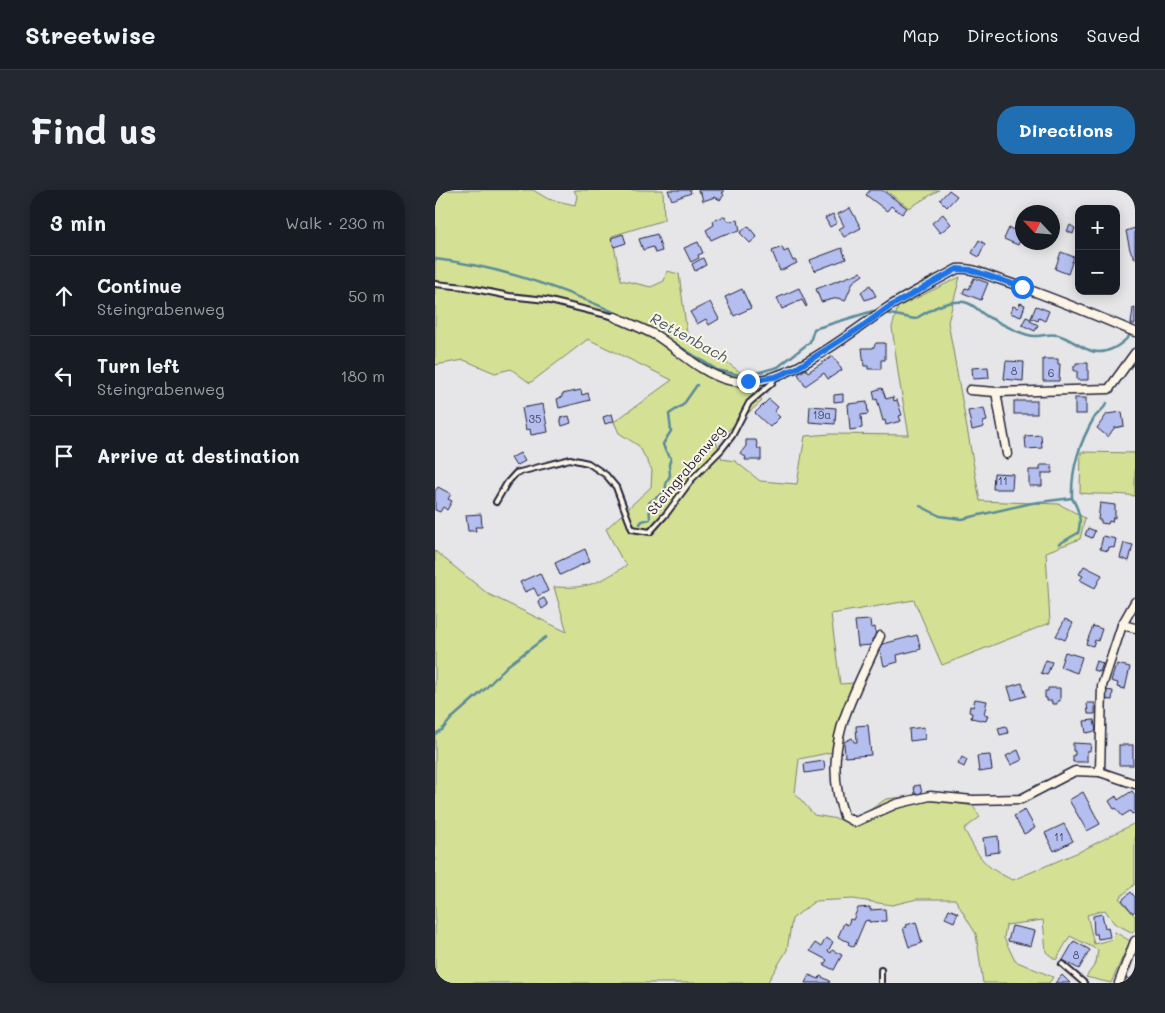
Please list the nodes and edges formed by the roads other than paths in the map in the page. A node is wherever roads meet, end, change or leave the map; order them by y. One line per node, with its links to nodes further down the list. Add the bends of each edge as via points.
1 (435, 284): 2 (lane, Steingrabenweg, via 546,300)
2 (615, 317): 5 (street, Steingrabenweg, via 656,336 719,377 742,382)
3 (1132, 331): 5 (street, Steingrabenweg, via 1022,287 962,269 880,313 797,368)
4 (1135, 353): 7 (street, via 1109,389)
5 (775, 377): 9 (lane, Steingrabenweg, via 749,403 732,436 650,532 632,529 616,487 606,476 587,463 570,459 516,473)
6 (970, 390): 7 (street)
7 (995, 392): 8 (street)
8 (1007, 454)
9 (496, 502)
10 (1135, 602): 11 (street)
11 (1122, 625): 12 (street); 14 (street, via 1102,686)
12 (1135, 628)
13 (880, 636): 14 (street, via 851,698 839,736 837,794 844,816 855,822 897,804 930,796 973,800 1021,798 1075,771)
14 (1100, 772): 15 (street)
15 (1135, 784)
16 (1135, 941): 21 (street)
17 (1061, 964): 20 (lane)
18 (881, 970): 19 (lane)
19 (881, 983)
20 (1084, 983)
21 (1119, 983)

